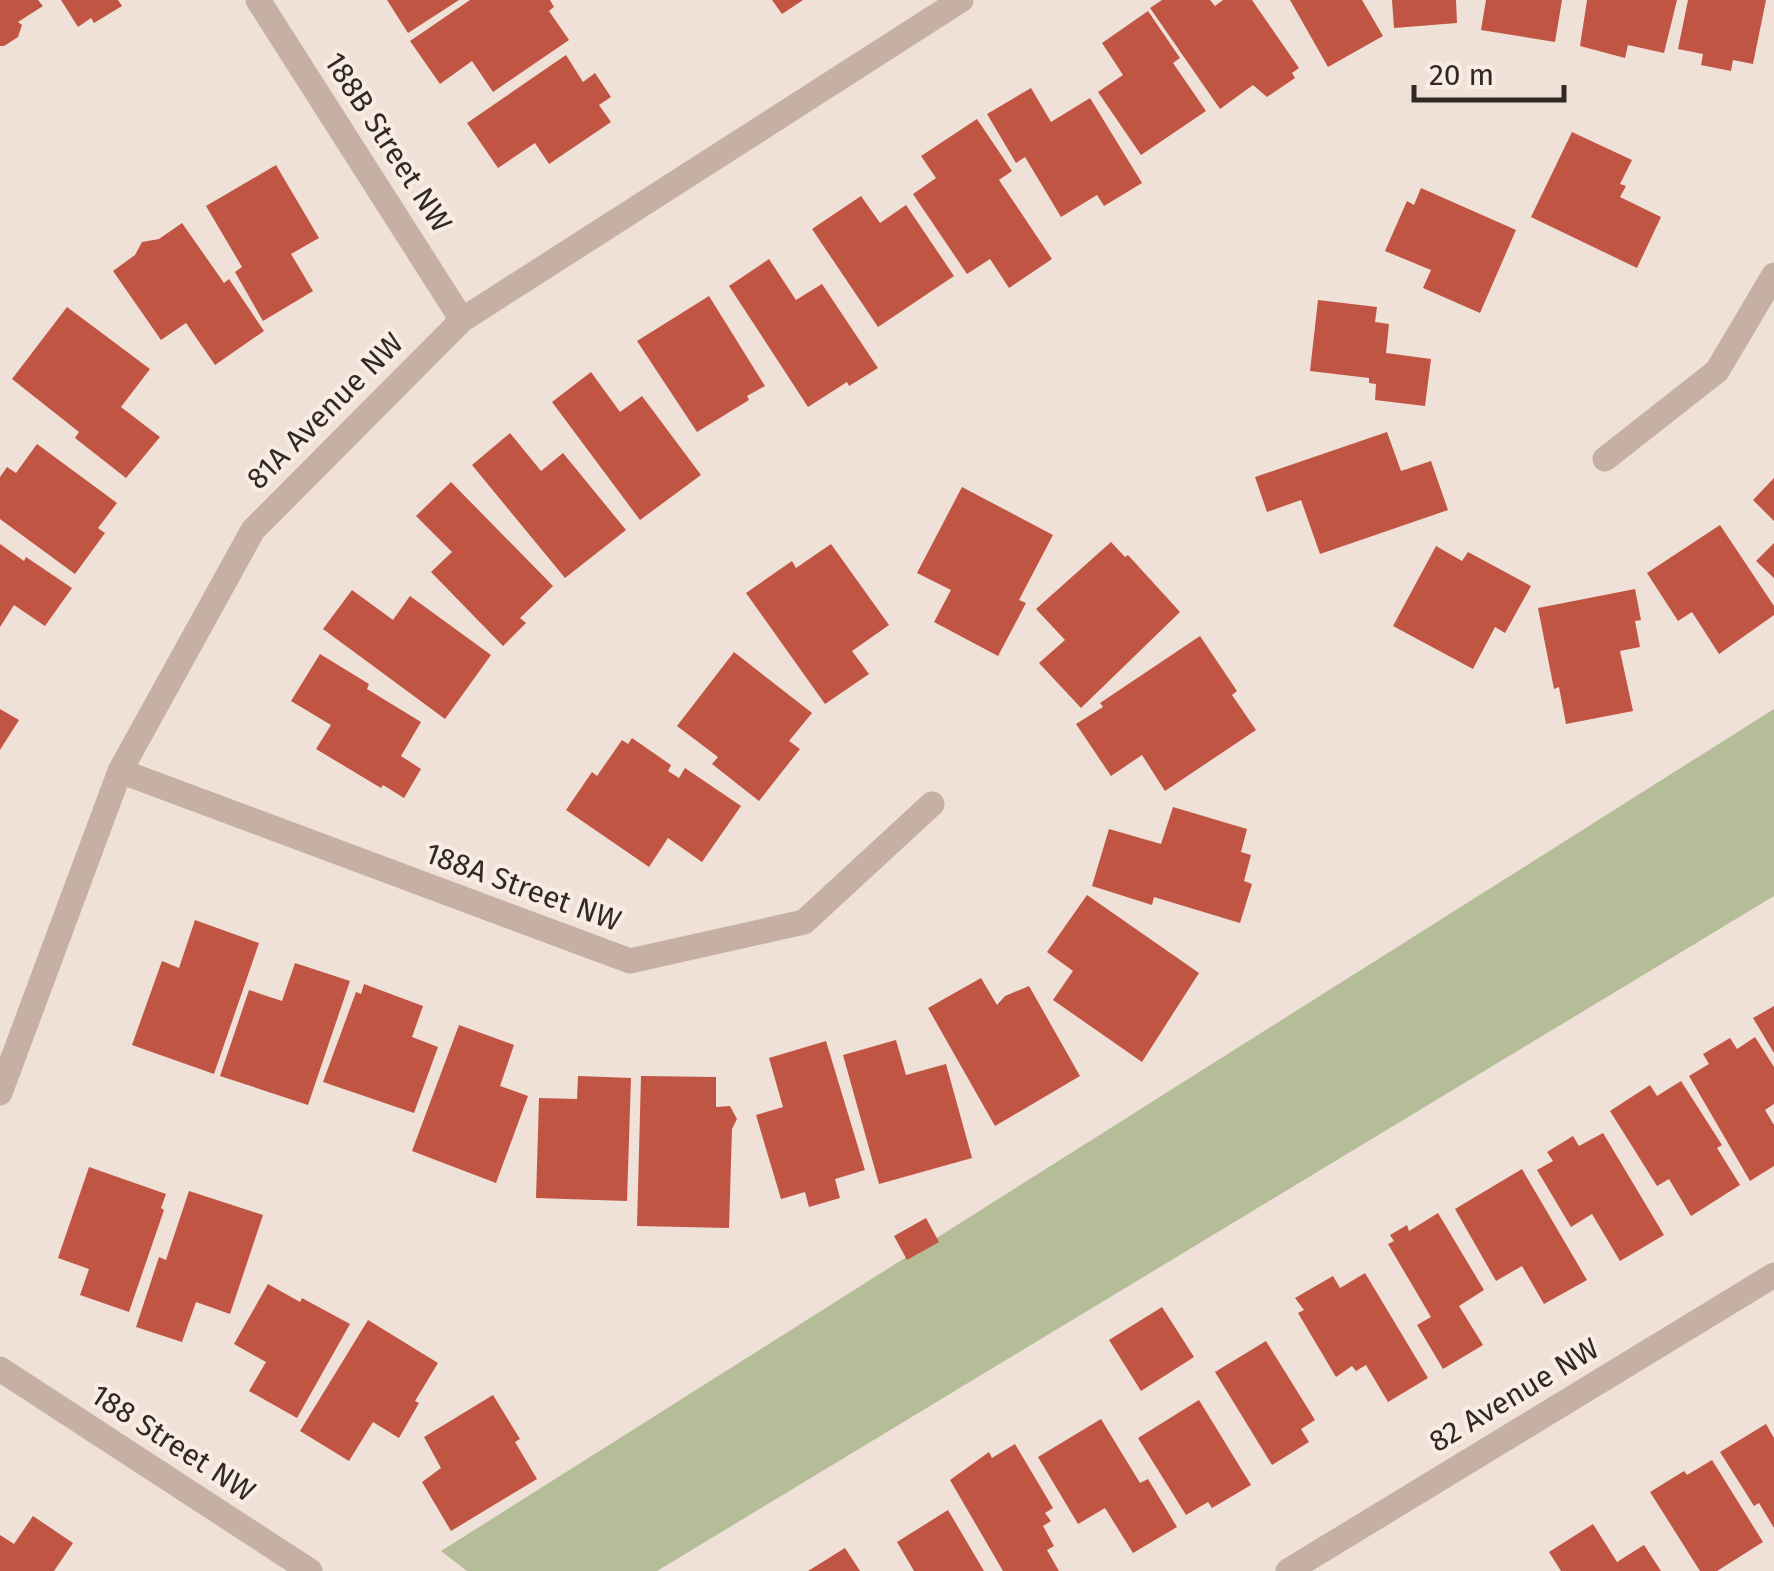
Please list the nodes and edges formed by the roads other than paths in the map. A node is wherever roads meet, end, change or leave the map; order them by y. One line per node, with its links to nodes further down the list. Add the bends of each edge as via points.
1 (258, 0): 4 (street, 188B Street NW)
2 (961, 0): 4 (street, 81A Avenue NW)
3 (1774, 275): 5 (street, via 1717,371)
4 (462, 320): 6 (street, 81A Avenue NW, via 253,530)
5 (1604, 459)
6 (120, 770): 7 (street, 188A Street NW, via 630,961 804,922); 8 (street, 81A Avenue NW)
7 (932, 804)
8 (0, 1093)
9 (1774, 1275): 12 (street, 82 Avenue NW)
10 (0, 1370): 11 (street, 188 Street NW)
11 (310, 1571)
12 (1288, 1571)

